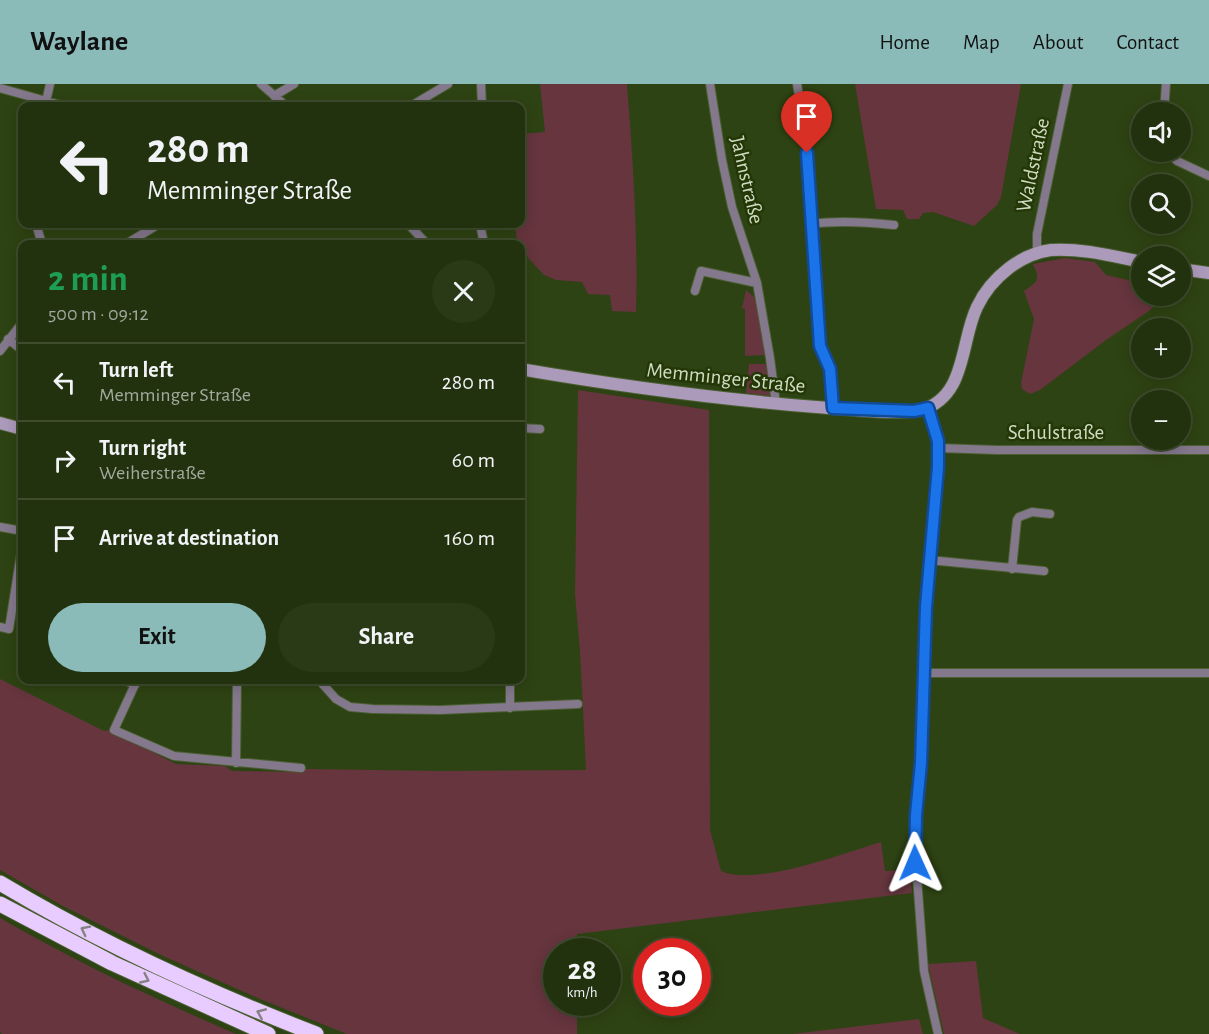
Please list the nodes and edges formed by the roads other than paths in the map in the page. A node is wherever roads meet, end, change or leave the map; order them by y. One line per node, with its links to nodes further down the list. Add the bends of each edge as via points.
1 (50, 84): 13 (street)
2 (261, 84): 11 (street)
3 (294, 84): 11 (street)
4 (448, 84): 15 (street)
5 (481, 84): 16 (street)
6 (710, 84): 30 (street, Jahnstraße, via 730,199)
7 (797, 84): 20 (street, via 805,130)
8 (1068, 84): 26 (street, Waldstraße, via 1036,234)
9 (1166, 84): 17 (street)
10 (0, 88): 12 (street)
11 (274, 96): 14 (street)
12 (40, 102)
13 (46, 102)
14 (281, 102)
15 (418, 102)
16 (482, 102)
17 (1165, 102)
18 (1179, 162): 19 (street)
19 (1209, 176)
20 (811, 224): 21 (street, via 853,221); 38 (street, via 820,346 830,369)
21 (894, 225)
22 (152, 228): 24 (street)
23 (412, 228): 25 (street)
24 (133, 240)
25 (423, 240)
26 (1037, 253): 27 (street, via 1079,251); 39 (street, via 1005,271 984,294 956,380 941,400)
27 (1131, 260)
28 (1191, 271): 29 (street)
29 (1209, 273)
30 (757, 283): 31 (street, via 701,271); 37 (street, Jahnstraße)
31 (695, 291)
32 (18, 328): 33 (street)
33 (8, 339): 34 (street); 35 (street)
34 (18, 347)
35 (0, 351)
36 (525, 370): 37 (street, Memminger Straße)
37 (776, 404): 38 (street, Memminger Straße)
38 (833, 408): 39 (street, Memminger Straße)
39 (928, 408): 44 (street)
40 (0, 423): 41 (street)
41 (18, 428)
42 (525, 428): 43 (street)
43 (540, 429)
44 (938, 448): 45 (street, Schulstraße); 49 (street)
45 (1209, 450)
46 (1050, 514): 50 (street, via 1032,512 1019,517)
47 (0, 527): 48 (street)
48 (18, 532)
49 (928, 560): 50 (street); 54 (street)
50 (1011, 569): 51 (street)
51 (1044, 571)
52 (18, 573): 53 (street, via 9,630)
53 (0, 627)
54 (924, 673): 55 (street); 68 (street, via 915,826 917,885 924,971)
55 (1209, 673)
56 (135, 684): 62 (street, via 114,730 174,756)
57 (237, 684): 62 (street)
58 (323, 684): 61 (street, via 350,707)
59 (510, 684): 61 (street)
60 (578, 704): 61 (street)
61 (510, 708)
62 (236, 763): 63 (street)
63 (301, 768)
64 (0, 884): 67 (highway, one-way to 64, via 174,975)
65 (0, 904): 66 (highway, one-way to 66, via 122,968)
66 (268, 1034)
67 (316, 1034)
68 (938, 1034)

